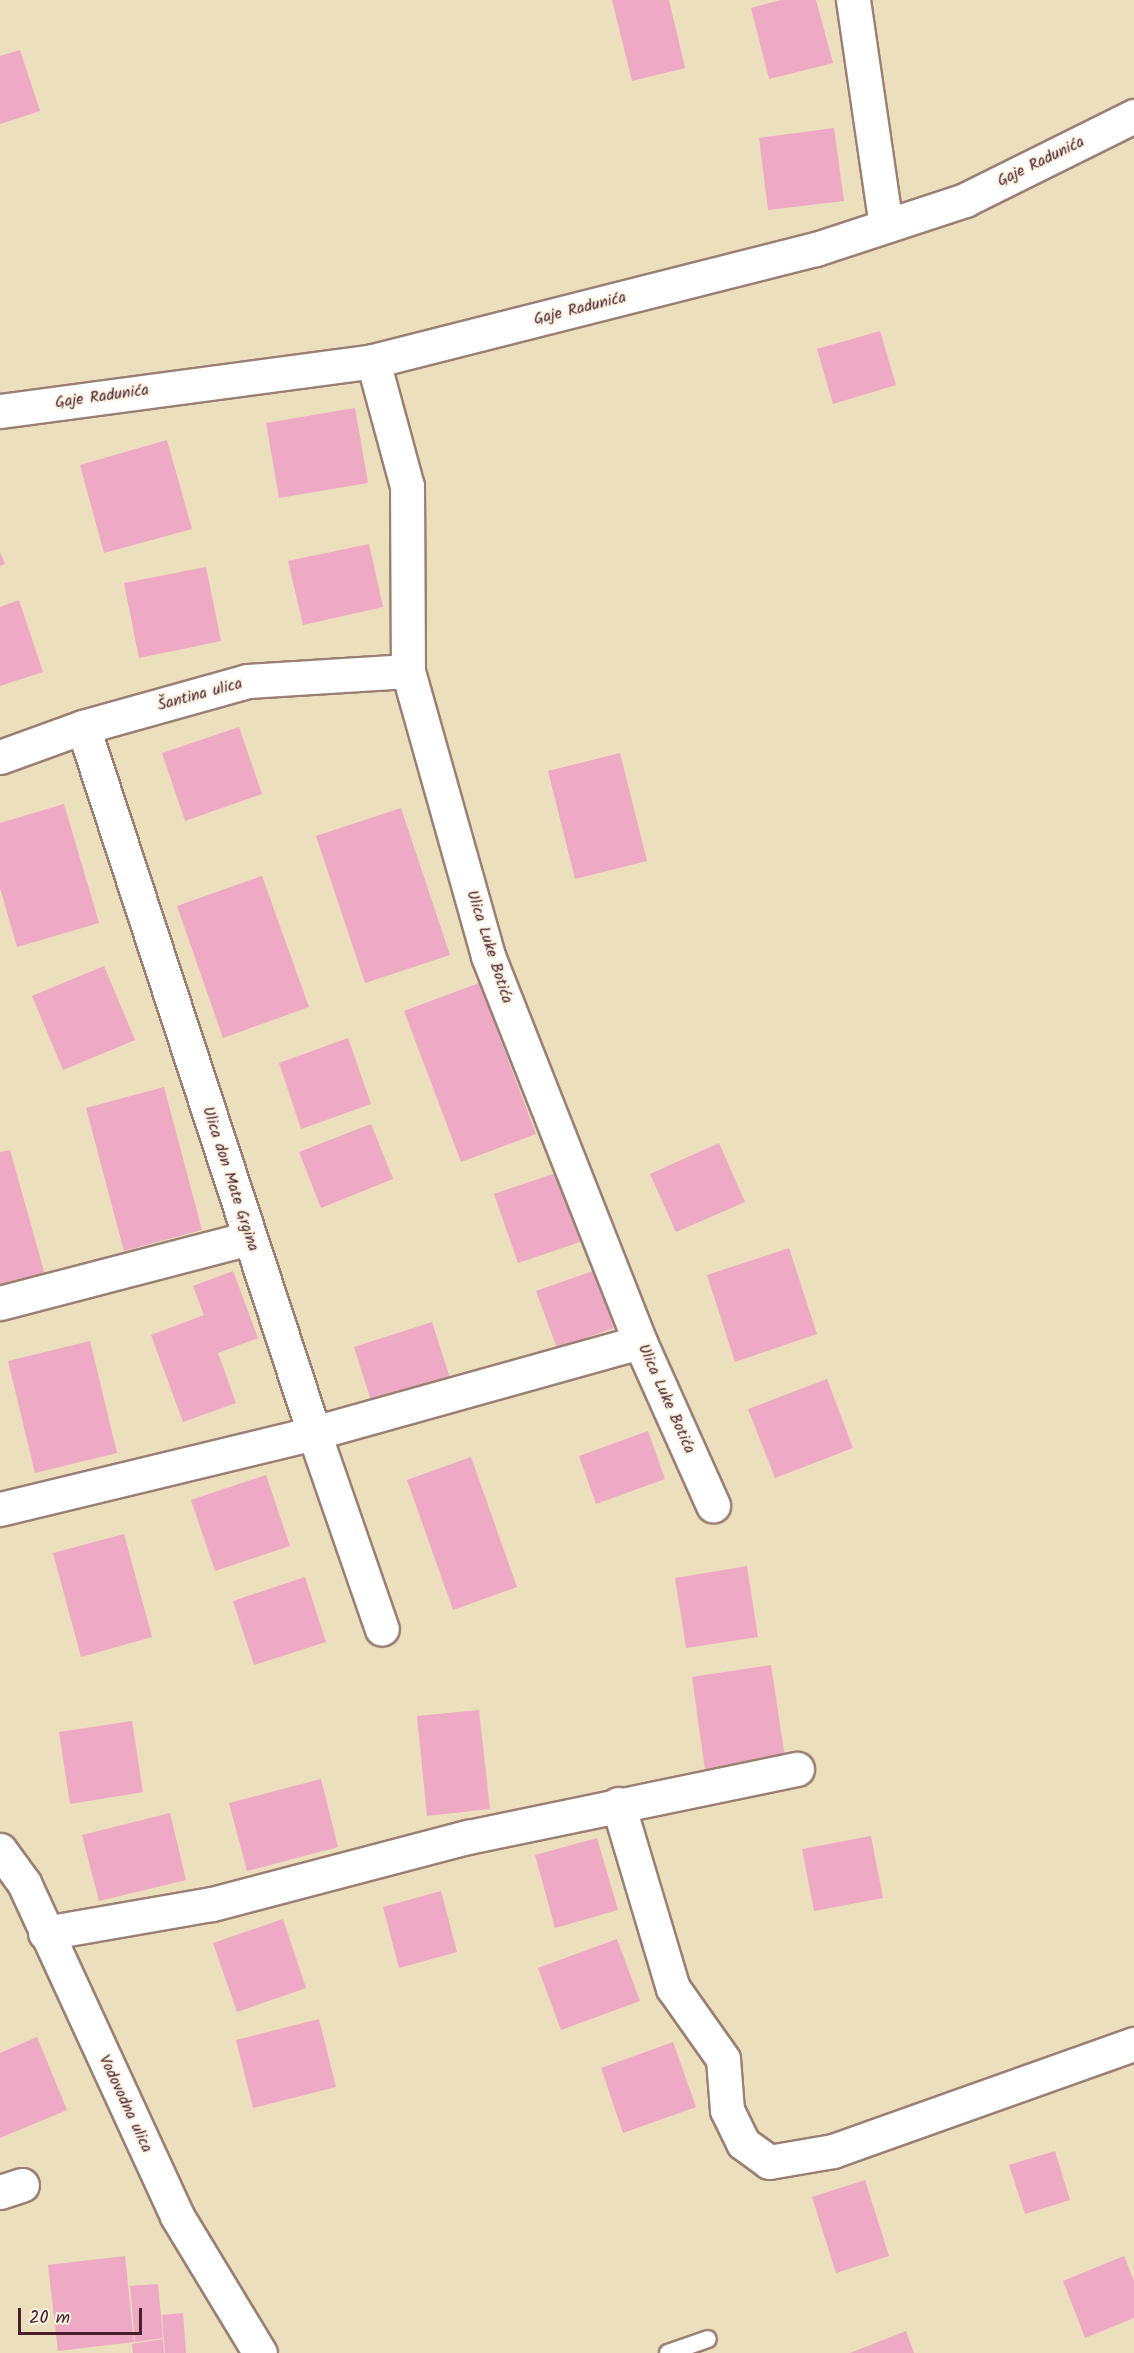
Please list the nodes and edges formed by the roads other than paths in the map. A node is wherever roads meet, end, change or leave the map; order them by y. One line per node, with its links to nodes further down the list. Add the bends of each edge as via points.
1 (853, 0): 3 (street)
2 (1134, 116): 3 (street, Gaje Radunića, via 965,200)
3 (886, 226): 4 (street, Gaje Radunića, via 816,249)
4 (373, 361): 5 (street, Gaje Radunića); 6 (street, Ulica Luke Botića, via 407,486)
5 (0, 411)
6 (408, 671): 7 (street, Šantina ulica, via 248,681); 11 (street, Ulica Luke Botića, via 488,956)
7 (83, 727): 8 (street, Šantina ulica); 9 (street, Ulica don Mate Grgina)
8 (0, 757)
9 (249, 1238): 10 (street); 12 (street, Ulica don Mate Grgina)
10 (0, 1303)
11 (640, 1342): 12 (street); 13 (street, Ulica Luke Botića)
12 (314, 1433): 14 (street); 15 (street, Ulica don Mate Grgina)
13 (713, 1505)
14 (0, 1509)
15 (382, 1629)
16 (797, 1769): 17 (street)
17 (618, 1804): 19 (street, via 468,1837 212,1904); 20 (street, via 673,1988 723,2059 727,2110 743,2143 769,2162 833,2151)
18 (0, 1850): 19 (street, Vodovodna ulica, via 24,1883)
19 (45, 1933): 22 (street, Vodovodna ulica, via 177,2216)
20 (1134, 2044)
21 (708, 2339): 23 (lane)
22 (260, 2353)
23 (668, 2353)

